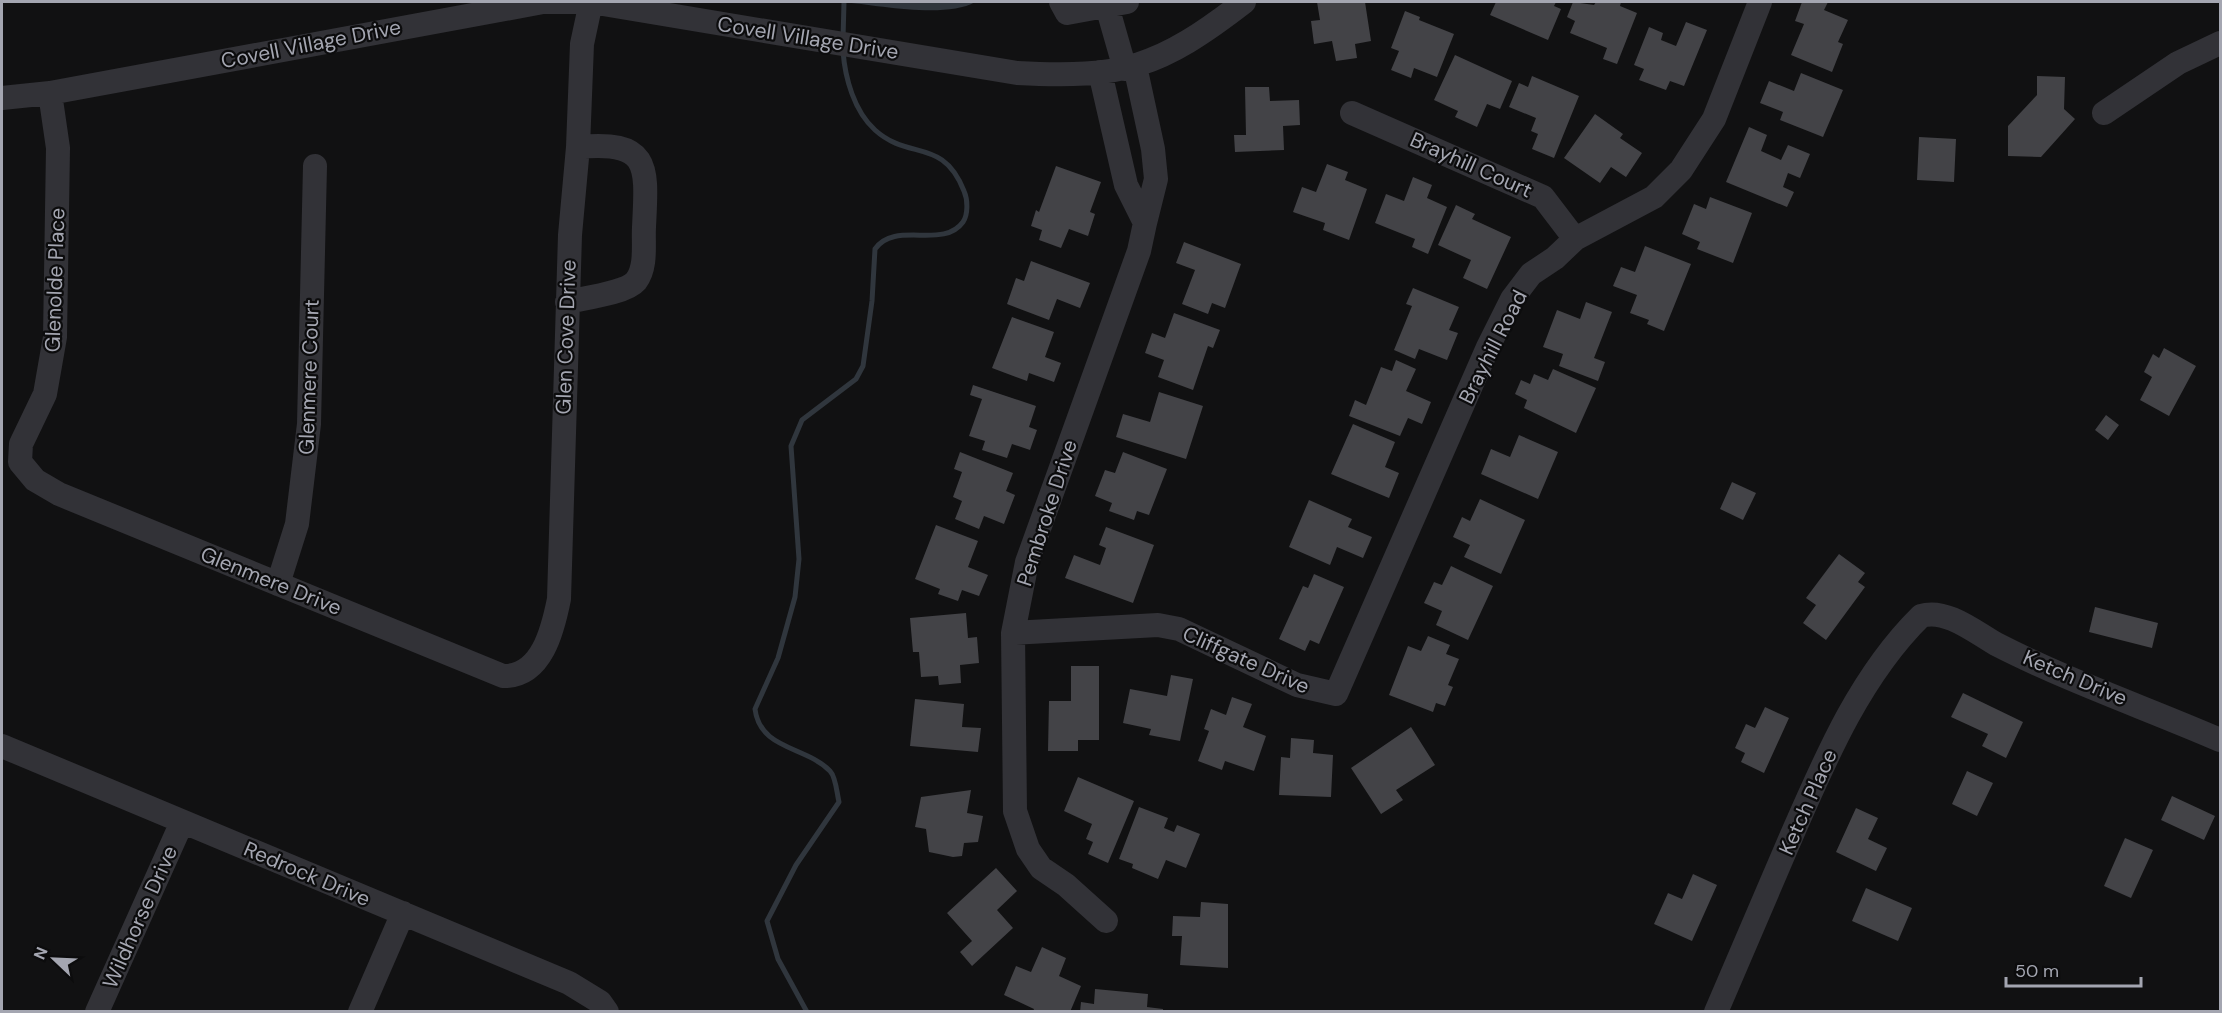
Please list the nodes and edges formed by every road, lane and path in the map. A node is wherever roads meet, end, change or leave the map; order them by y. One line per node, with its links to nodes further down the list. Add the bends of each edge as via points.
1 (591, 2): 8 (street, Covell Village Drive, via 1017,73 1072,76); 9 (street, Covell Village Drive, via 543,2 489,11); 13 (street, Glen Cove Drive, via 582,44)
2 (1061, 2): 4 (street, via 1067,13)
3 (1244, 2): 7 (street, Covell Village Drive, via 1202,35 1160,58)
4 (1114, 3): 7 (street, Pembroke Drive)
5 (1751, 4): 18 (street, Brayhill Road, via 1714,120 1681,170 1654,197)
6 (2220, 43): 12 (street, via 2178,63)
7 (1130, 68): 8 (street, Covell Village Drive); 14 (street, Pembroke Drive)
8 (1100, 72): 15 (street)
9 (50, 93): 10 (street, Covell Village Drive); 20 (street, Glenolde Place, via 58,148 55,337 45,394 21,444)
10 (2, 98)
11 (1352, 113): 18 (street, Brayhill Court, via 1543,197)
12 (2104, 114)
13 (578, 147): 19 (street, Glen Cove Drive); 19 (street, via 608,144 625,149 642,163 647,182 643,266 637,280 626,289)
14 (1153, 149): 15 (street); 17 (street, Pembroke Drive, via 1156,179)
15 (1120, 157): 17 (street, via 1126,186)
16 (315, 166): 21 (street, Glenmere Court, via 309,424 297,524)
17 (1145, 224): 23 (street, Pembroke Drive, via 1139,251 1027,562)
18 (1575, 239): 25 (street, Brayhill Road, via 1531,274 1507,309)
19 (567, 302): 24 (street, Glen Cove Drive, via 559,599 544,650)
20 (20, 462): 21 (street, Glenmere Drive, via 35,480 59,494)
21 (278, 584): 24 (street, Glenmere Drive, via 503,676 515,676)
22 (1931, 613): 26 (street, Ketch Drive, via 1945,616 2011,652); 34 (street, Ketch Place, via 1921,616 1910,627 1847,717)
23 (1013, 633): 25 (street, Cliffgate Drive, via 1158,625 1179,629 1297,685); 30 (street, Pembroke Drive, via 1015,811 1028,849 1041,868)
24 (530, 667)
25 (1336, 694)
26 (2220, 740)
27 (2, 746): 28 (street, Redrock Drive)
28 (182, 822): 29 (street, Redrock Drive); 31 (street, Wildhorse Drive)
29 (403, 913): 32 (street); 33 (street, Redrock Drive, via 569,983 600,1002)
30 (1106, 921)
31 (98, 1011)
32 (360, 1011)
33 (607, 1011)
34 (1716, 1011)

